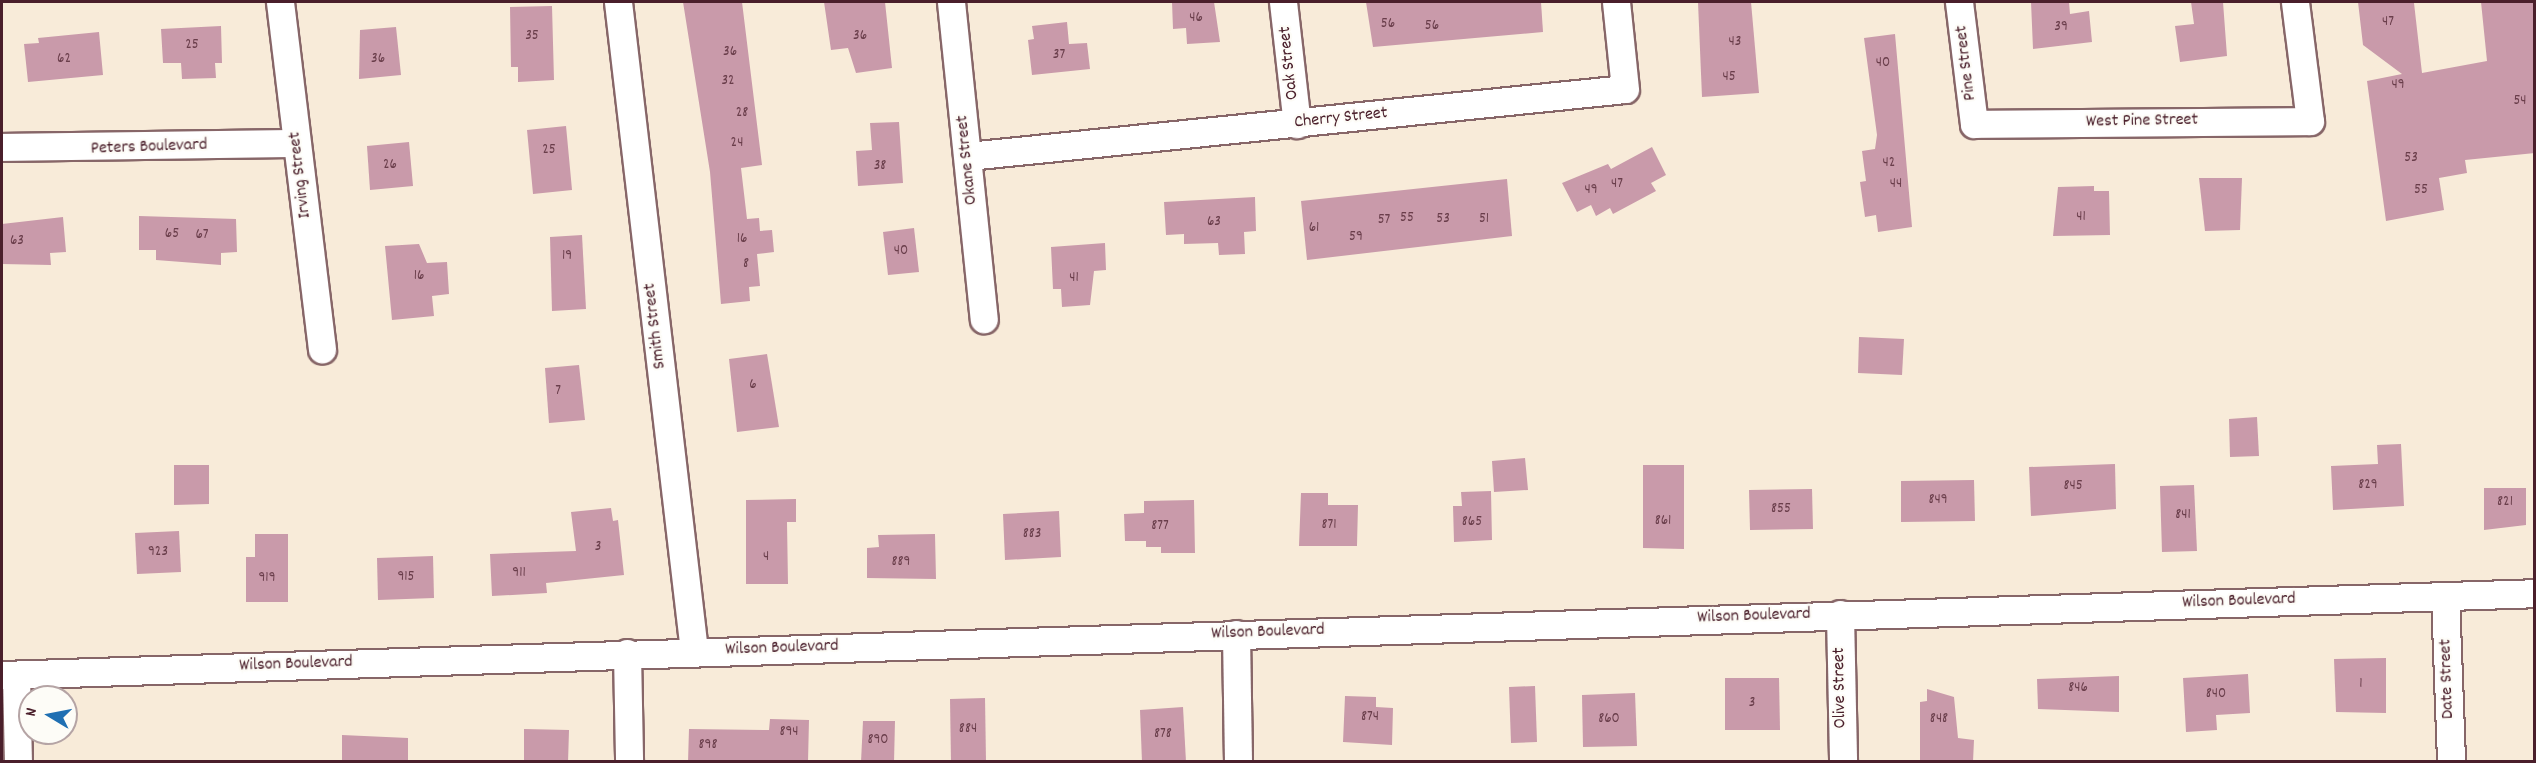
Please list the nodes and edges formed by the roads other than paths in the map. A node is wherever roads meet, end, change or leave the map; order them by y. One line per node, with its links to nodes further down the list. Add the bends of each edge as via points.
1 (280, 2): 10 (street, Irving Street)
2 (618, 2): 19 (street, Smith Street)
3 (951, 2): 12 (street, Okane Street)
4 (1283, 2): 8 (street, Oak Street)
5 (1616, 2): 8 (street, Cherry Street, via 1625,89)
6 (1959, 2): 9 (street, Pine Street)
7 (2295, 2): 9 (street, West Pine Street, via 2310,121)
8 (1297, 124): 12 (street, Cherry Street)
9 (1974, 124)
10 (296, 143): 11 (street, Peters Boulevard); 14 (street, Irving Street)
11 (2, 147)
12 (968, 156): 13 (street, Okane Street)
13 (984, 319)
14 (322, 349)
15 (2535, 593): 16 (street, Wilson Boulevard)
16 (2445, 596): 17 (street, Wilson Boulevard); 26 (street, Date Street)
17 (1839, 614): 18 (street, Wilson Boulevard); 25 (street, Olive Street)
18 (1236, 634): 19 (street, Wilson Boulevard); 24 (street)
19 (694, 651): 20 (street, Wilson Boulevard)
20 (627, 653): 21 (street, Wilson Boulevard); 23 (street)
21 (9, 675): 22 (street)
22 (18, 762)
23 (630, 762)
24 (1238, 762)
25 (1843, 762)
26 (2451, 762)

